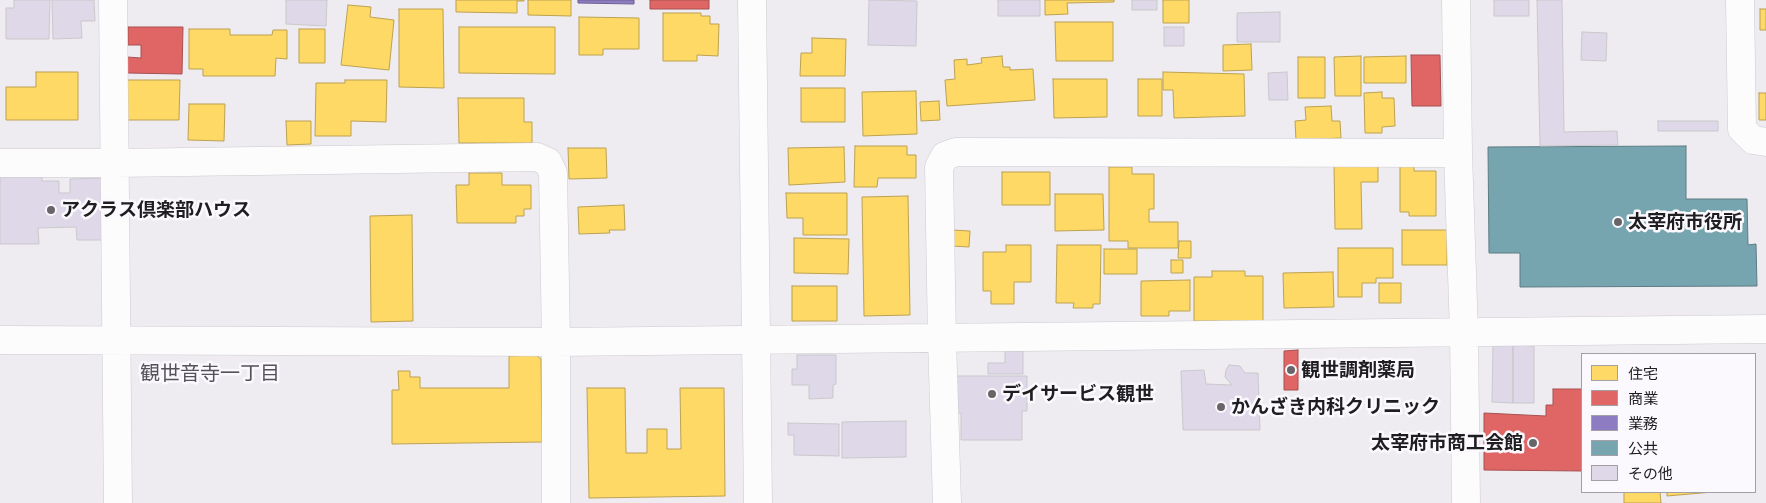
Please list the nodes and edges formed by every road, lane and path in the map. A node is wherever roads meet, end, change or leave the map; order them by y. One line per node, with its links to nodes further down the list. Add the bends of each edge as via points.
1 (113, 0): 8 (street)
2 (752, 0): 14 (street)
3 (1456, 0): 6 (street)
4 (1740, 0): 5 (street, via 1742,129 1753,140)
5 (1766, 142)
6 (1458, 153): 10 (street); 12 (street, via 956,152 945,156 939,167)
7 (0, 163): 8 (street)
8 (115, 163): 11 (street); 15 (street, via 537,157 548,162 553,173)
9 (1766, 329): 10 (street)
10 (1464, 333): 12 (street); 20 (street)
11 (117, 339): 13 (street); 15 (street); 16 (street)
12 (942, 339): 14 (street); 19 (street)
13 (0, 340)
14 (756, 340): 15 (street); 18 (street)
15 (556, 342): 17 (street)
16 (118, 503)
17 (556, 503)
18 (758, 503)
19 (947, 503)
20 (1466, 503)

